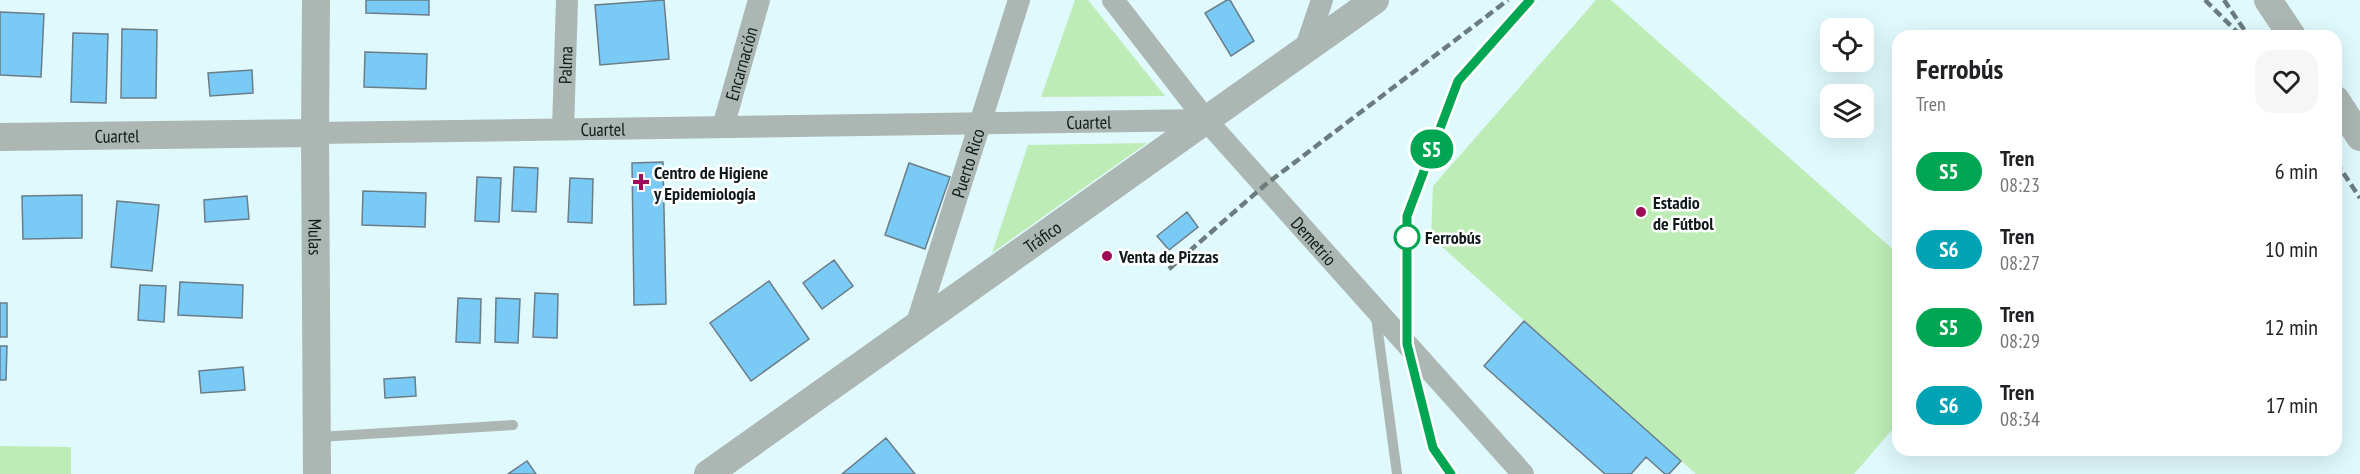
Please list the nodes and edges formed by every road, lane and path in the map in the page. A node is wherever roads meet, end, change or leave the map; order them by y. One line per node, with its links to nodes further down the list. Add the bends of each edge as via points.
1 (316, 0): 16 (street, Mulas)
2 (567, 0): 15 (street, Palma)
3 (759, 0): 14 (street, Encarnación)
4 (1019, 0): 13 (street, Puerto Rico)
5 (1113, 0): 12 (street, Demetrio)
6 (1322, 0): 10 (street)
7 (1375, 0): 10 (street, Tráfico)
8 (2268, 0): 9 (street)
9 (2288, 30)
10 (1305, 50): 12 (street, Tráfico)
11 (2342, 109): 18 (street)
12 (1206, 120): 13 (street, Cuartel); 19 (street, Demetrio); 20 (street, Tráfico)
13 (981, 123): 14 (street, Cuartel); 20 (street, Puerto Rico)
14 (723, 127): 15 (street, Cuartel)
15 (563, 129): 16 (street, Cuartel)
16 (315, 132): 17 (street, Cuartel); 22 (street, Mulas)
17 (0, 137)
18 (2360, 137)
19 (1375, 308): 25 (lane); 26 (street, Demetrio)
20 (916, 326): 24 (street, Tráfico)
21 (513, 424): 22 (lane)
22 (316, 437): 23 (street, Mulas)
23 (317, 474)
24 (708, 474)
25 (1396, 474)
26 (1523, 474)

